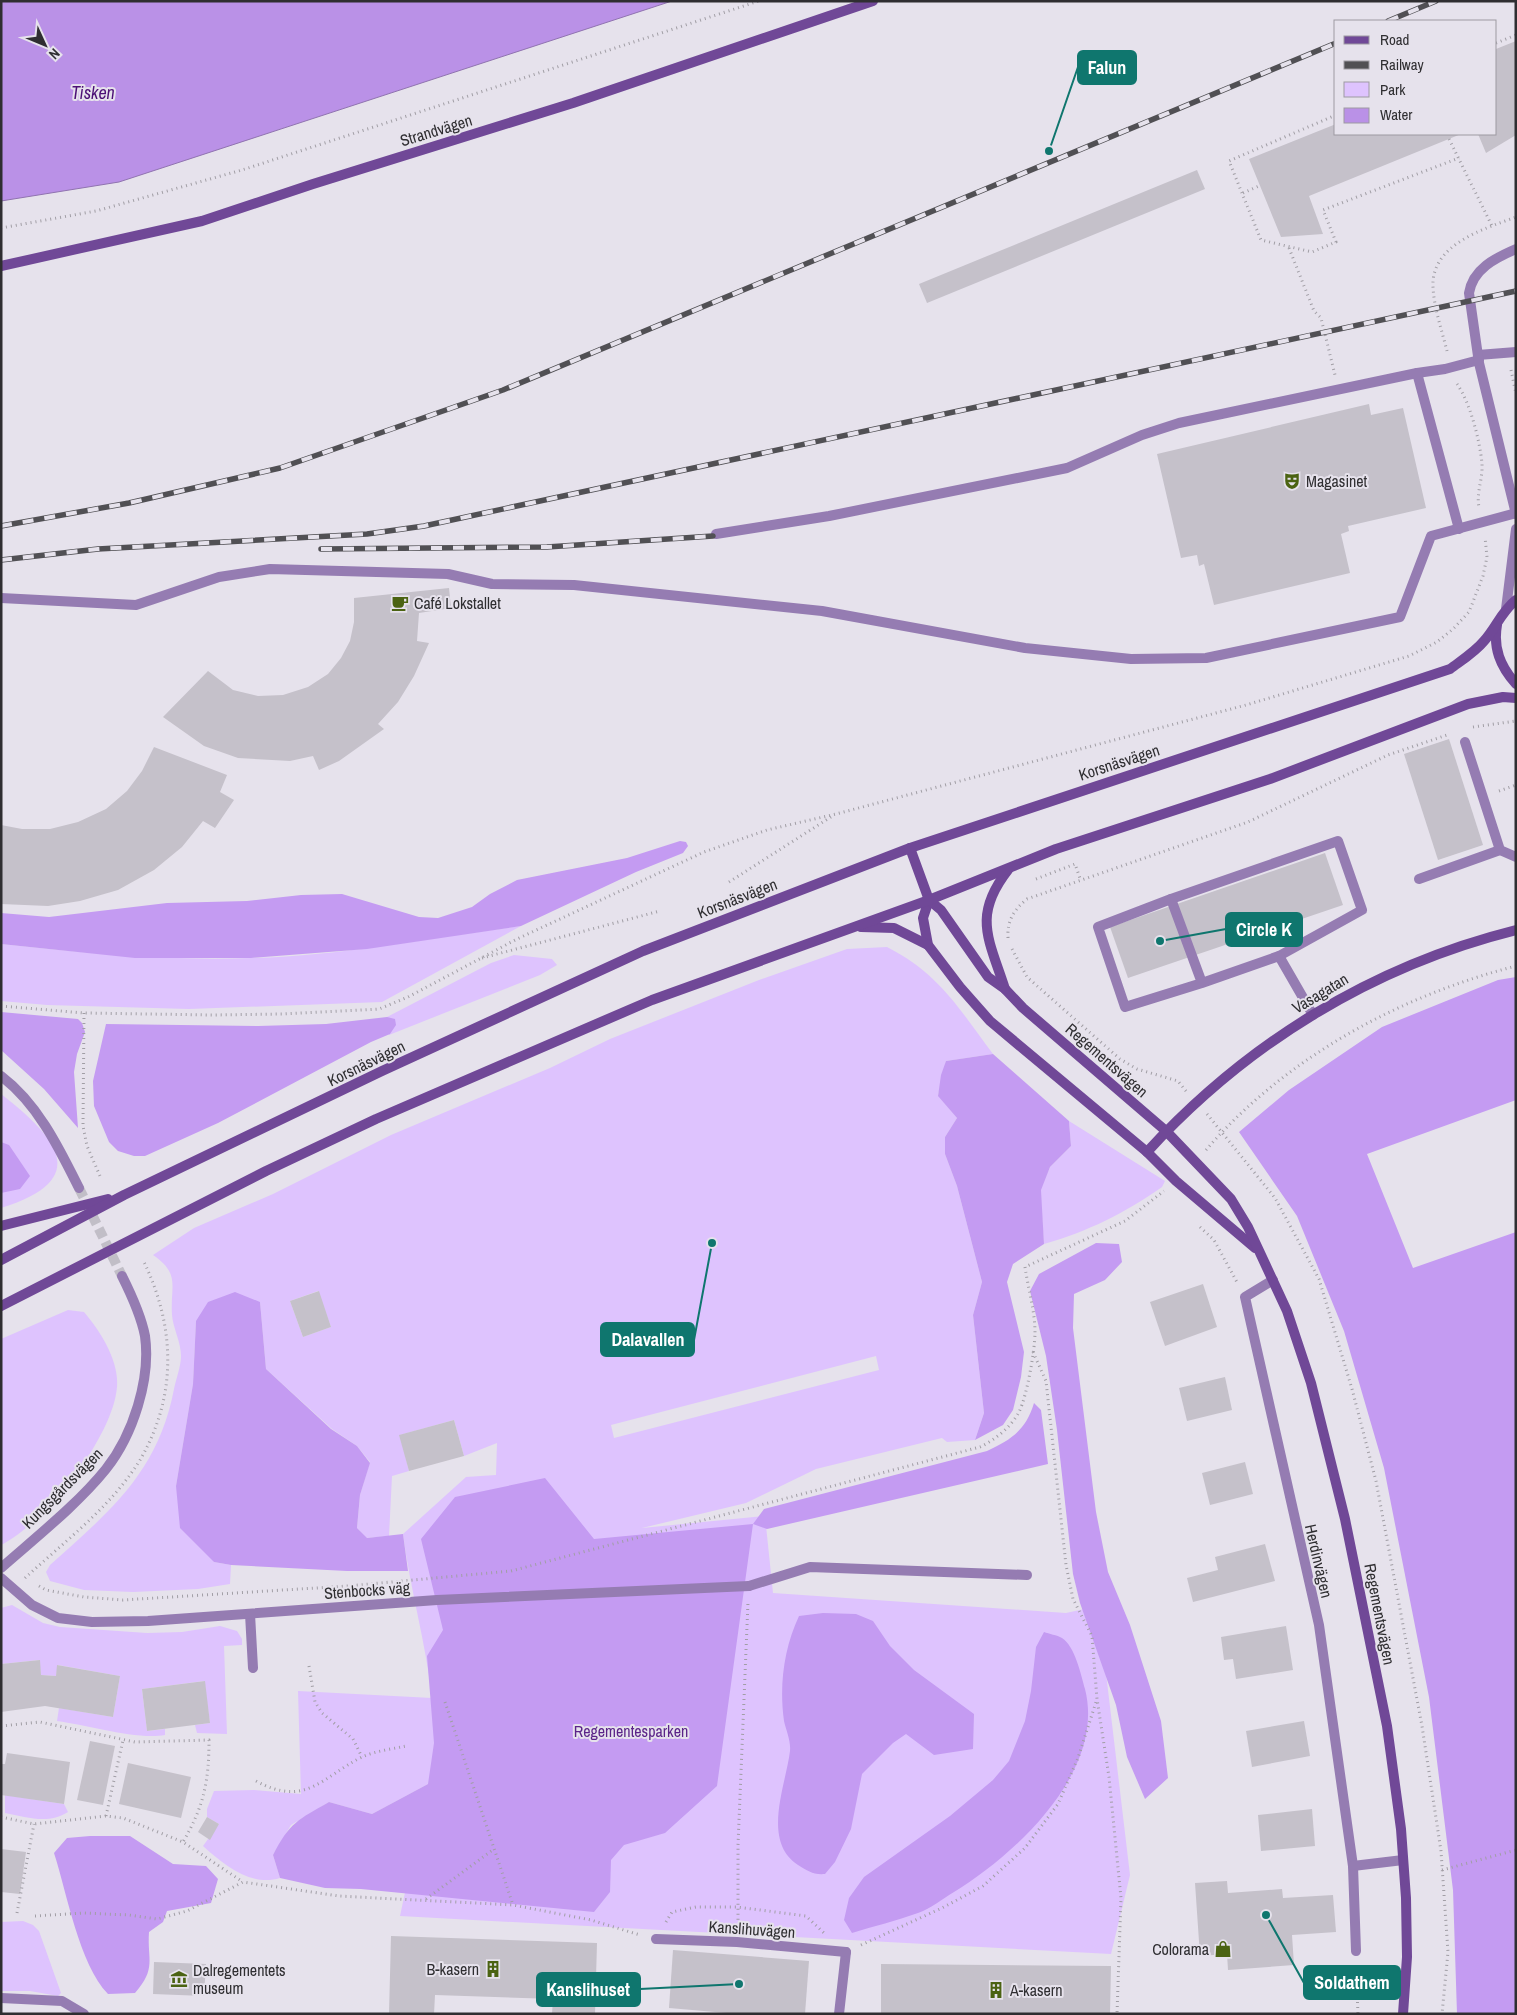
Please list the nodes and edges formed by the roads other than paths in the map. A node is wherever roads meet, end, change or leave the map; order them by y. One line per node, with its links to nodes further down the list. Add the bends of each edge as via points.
1 (874, 1): 3 (main road, Strandvägen, via 572,103 202,221)
2 (1516, 249): 5 (street, via 1483,266 1470,284 1469,300)
3 (1, 266)
4 (1516, 352): 5 (street)
5 (1478, 358): 6 (street); 7 (street)
6 (1417, 373): 8 (street); 10 (street, via 1179,423 1142,435 1067,468 829,516)
7 (1516, 513): 8 (street)
8 (1459, 529): 11 (street, via 1431,536 1400,617 1206,658 1132,659 1025,648 822,611 574,585 492,584 448,574 270,570 219,577 136,605)
9 (1516, 529): 13 (street)
10 (716, 534)
11 (1, 598)
12 (1516, 600): 13 (main road, Korsnäsvägen)
13 (1506, 609): 14 (main road, Korsnäsvägen)
14 (1498, 619): 15 (main road, via 1495,637 1499,660); 18 (main road, Korsnäsvägen, via 1473,653 1450,669)
15 (1516, 684)
16 (1516, 698): 21 (main road, via 1503,697 1468,704 1270,778 1056,849)
17 (1465, 742): 19 (street)
18 (910, 848): 24 (main road); 36 (main road, Korsnäsvägen, via 643,951)
19 (1500, 850): 20 (street); 22 (street)
20 (1516, 857)
21 (1010, 868): 24 (main road); 30 (main road, via 987,905 985,928)
22 (1419, 879)
23 (1171, 899): 28 (street, via 1338,841 1362,910); 29 (street); 29 (street, via 1098,927 1125,1008)
24 (929, 900): 25 (main road); 27 (main road, via 923,918); 30 (main road, Regementsvägen, via 941,910 988,977)
25 (856, 926): 27 (main road, via 894,928); 42 (main road, via 652,1000 376,1118)
26 (1516, 930): 31 (main road, Vasagatan, via 1400,968 1359,987)
27 (928, 945): 34 (main road, Regementsvägen, via 990,1021)
28 (1279, 956): 29 (street); 31 (street)
29 (1202, 983)
30 (1005, 989): 33 (main road, Regementsvägen)
31 (1313, 1015): 33 (main road, Vasagatan, via 1283,1033 1210,1089)
32 (1, 1076): 35 (street, via 29,1103 57,1144)
33 (1166, 1131): 34 (main road, Vasagatan); 38 (main road, Regementsvägen, via 1231,1199)
34 (1147, 1152): 38 (main road, Regementsvägen, via 1176,1181)
35 (79, 1188)
36 (124, 1194): 37 (main road); 39 (main road, Korsnäsvägen)
37 (1, 1226)
38 (1258, 1250): 41 (main road, Regementsvägen)
39 (1, 1260)
40 (122, 1276): 43 (street, Kungsgårdsvägen, via 134,1299 146,1352 140,1395 122,1445 105,1470)
41 (1273, 1280): 48 (main road, Regementsvägen, via 1311,1383 1345,1519 1387,1726); 49 (street, Herdinvägen, via 1245,1297 1318,1625)
42 (1, 1306)
43 (1, 1568)
44 (1027, 1576): 46 (street, Stenbocks väg, via 810,1567 748,1586 457,1599)
45 (1, 1578): 46 (street, Stenbocks väg, via 32,1605 58,1618 92,1622 148,1621)
46 (250, 1614): 47 (street)
47 (253, 1668)
48 (1403, 1860): 49 (street); 53 (main road, Regementsvägen)
49 (1353, 1866): 51 (street, Herdinvägen)
50 (656, 1939): 55 (street, Kanslihuvägen, via 737,1942 846,1952)
51 (1356, 1951)
52 (1, 1998): 54 (street, via 62,2000)
53 (1406, 1998): 56 (main road, Regementsvägen); 57 (main road, Regementsvägen)
54 (84, 2014)
55 (839, 2014)
56 (1404, 2014)
57 (1409, 2014)

